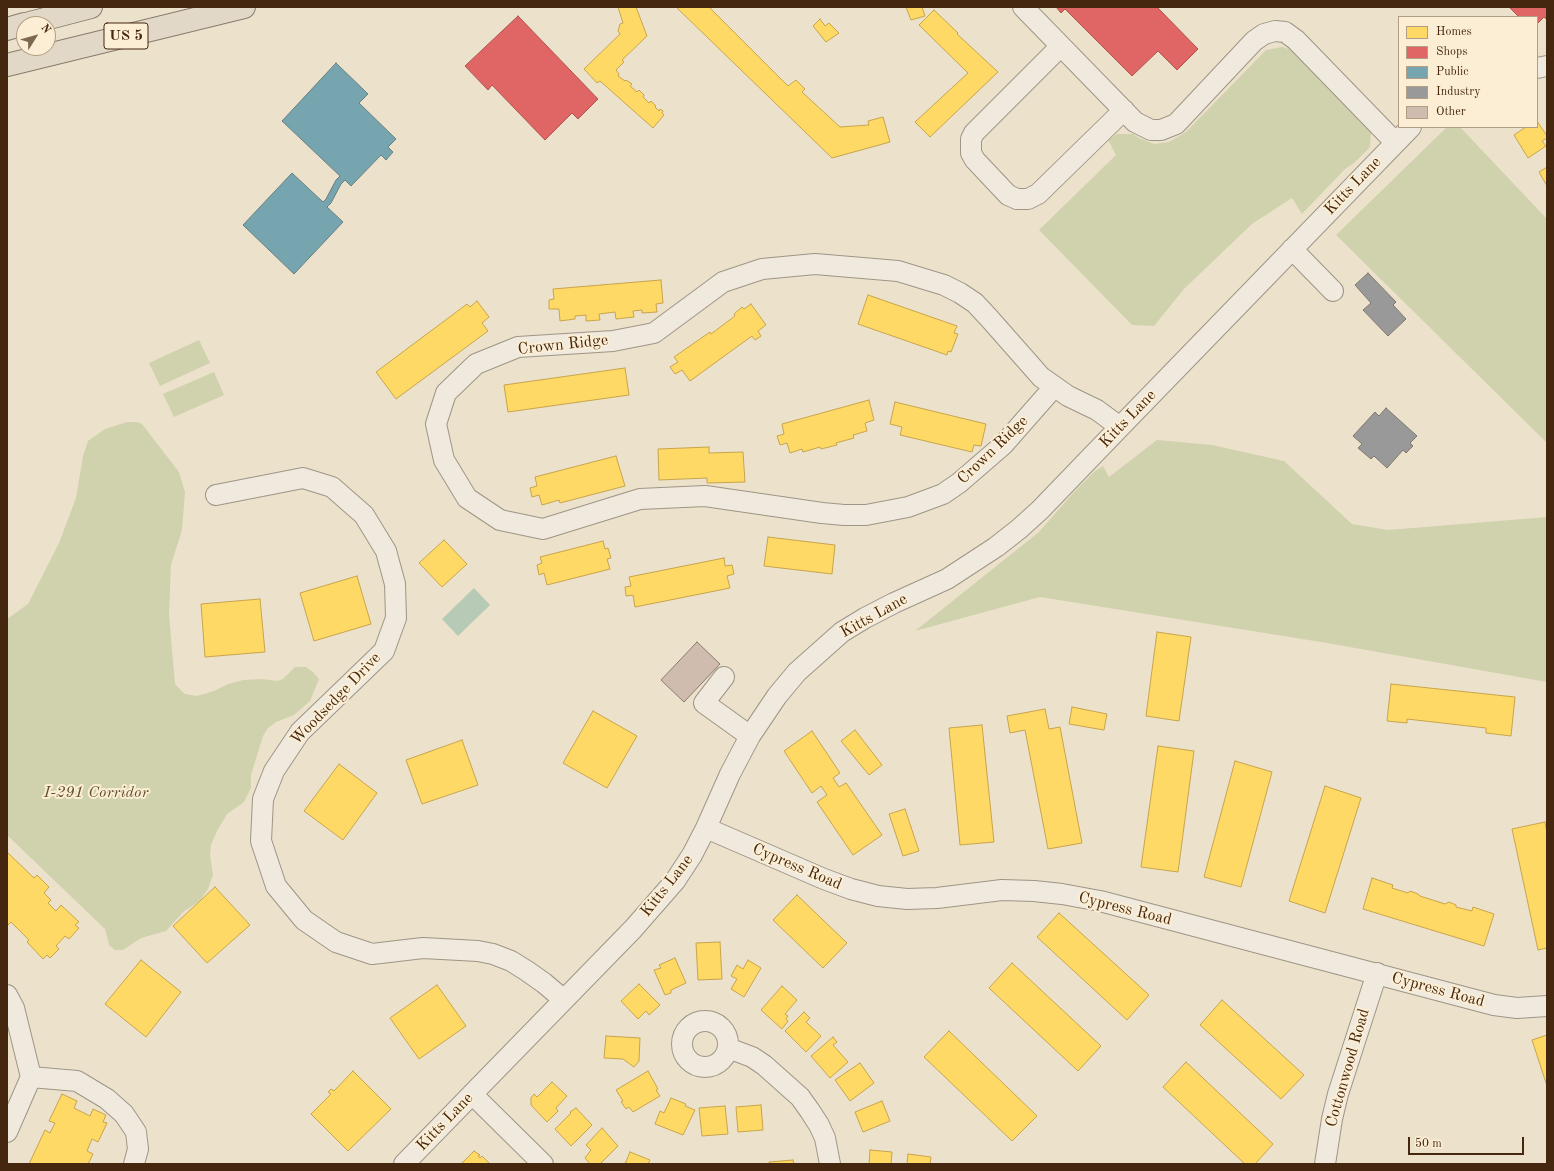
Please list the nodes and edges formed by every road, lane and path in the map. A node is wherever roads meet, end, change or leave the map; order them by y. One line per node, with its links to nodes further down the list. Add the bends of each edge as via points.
1 (91, 7): 4 (highway, US 5)
2 (244, 7): 6 (highway, US 5)
3 (1023, 7): 5 (street)
4 (56, 16)
5 (1061, 46): 7 (street); 7 (street, via 974,133 971,139 971,153 975,160 1008,195 1017,199 1028,199 1038,194)
6 (7, 66)
7 (1124, 110): 9 (street, via 1135,122 1151,130 1168,128 1176,124 1254,41 1264,34 1285,32 1296,40)
8 (1410, 128): 9 (street, Kitts Lane)
9 (1395, 142): 10 (street, Kitts Lane)
10 (1292, 249): 11 (street); 13 (street, Kitts Lane)
11 (1333, 291)
12 (1054, 387): 12 (street, Crown Ridge, via 1029,365 1006,336 975,304 960,293 944,285 898,271 815,264 762,269 723,282 654,334 613,340 518,347 476,364 446,393 436,424 444,460 467,498 500,520 543,528 640,499 705,496 822,513 866,515 908,507 943,494 958,484 1002,445); 13 (street, Crown Ridge, via 1097,410)
13 (1120, 427): 16 (street, Kitts Lane, via 1040,510 996,547 948,579 865,618 825,646 797,672)
14 (216, 495): 20 (street, Woodsedge Drive, via 303,478 332,487 364,515 386,551 395,584 396,618 384,651 300,732 274,771 263,799 261,841 276,886 304,920 336,942 372,954 423,948 478,950 511,961)
15 (724, 677): 16 (street, via 704,703)
16 (750, 736): 17 (street, Kitts Lane)
17 (706, 828): 18 (street, Cypress Road, via 824,879 878,896 907,899 937,898 1002,890 1062,894 1100,901); 20 (street, Kitts Lane, via 675,881 633,929)
18 (1377, 974): 21 (street, Cypress Road, via 1494,1005 1517,1008); 30 (street, Cottonwood Road, via 1338,1094)
19 (7, 995): 23 (street, via 14,1008)
20 (564, 1000): 24 (street, Kitts Lane)
21 (1547, 1006)
22 (728, 1048): 29 (street, via 752,1057 764,1065 800,1097 819,1125)
23 (31, 1077): 25 (street); 26 (street, via 77,1081 107,1099 124,1114 136,1132 138,1149)
24 (472, 1094): 27 (street, Kitts Lane); 28 (street)
25 (7, 1132)
26 (134, 1164)
27 (404, 1164)
28 (543, 1164)
29 (830, 1164)
30 (1325, 1164)

